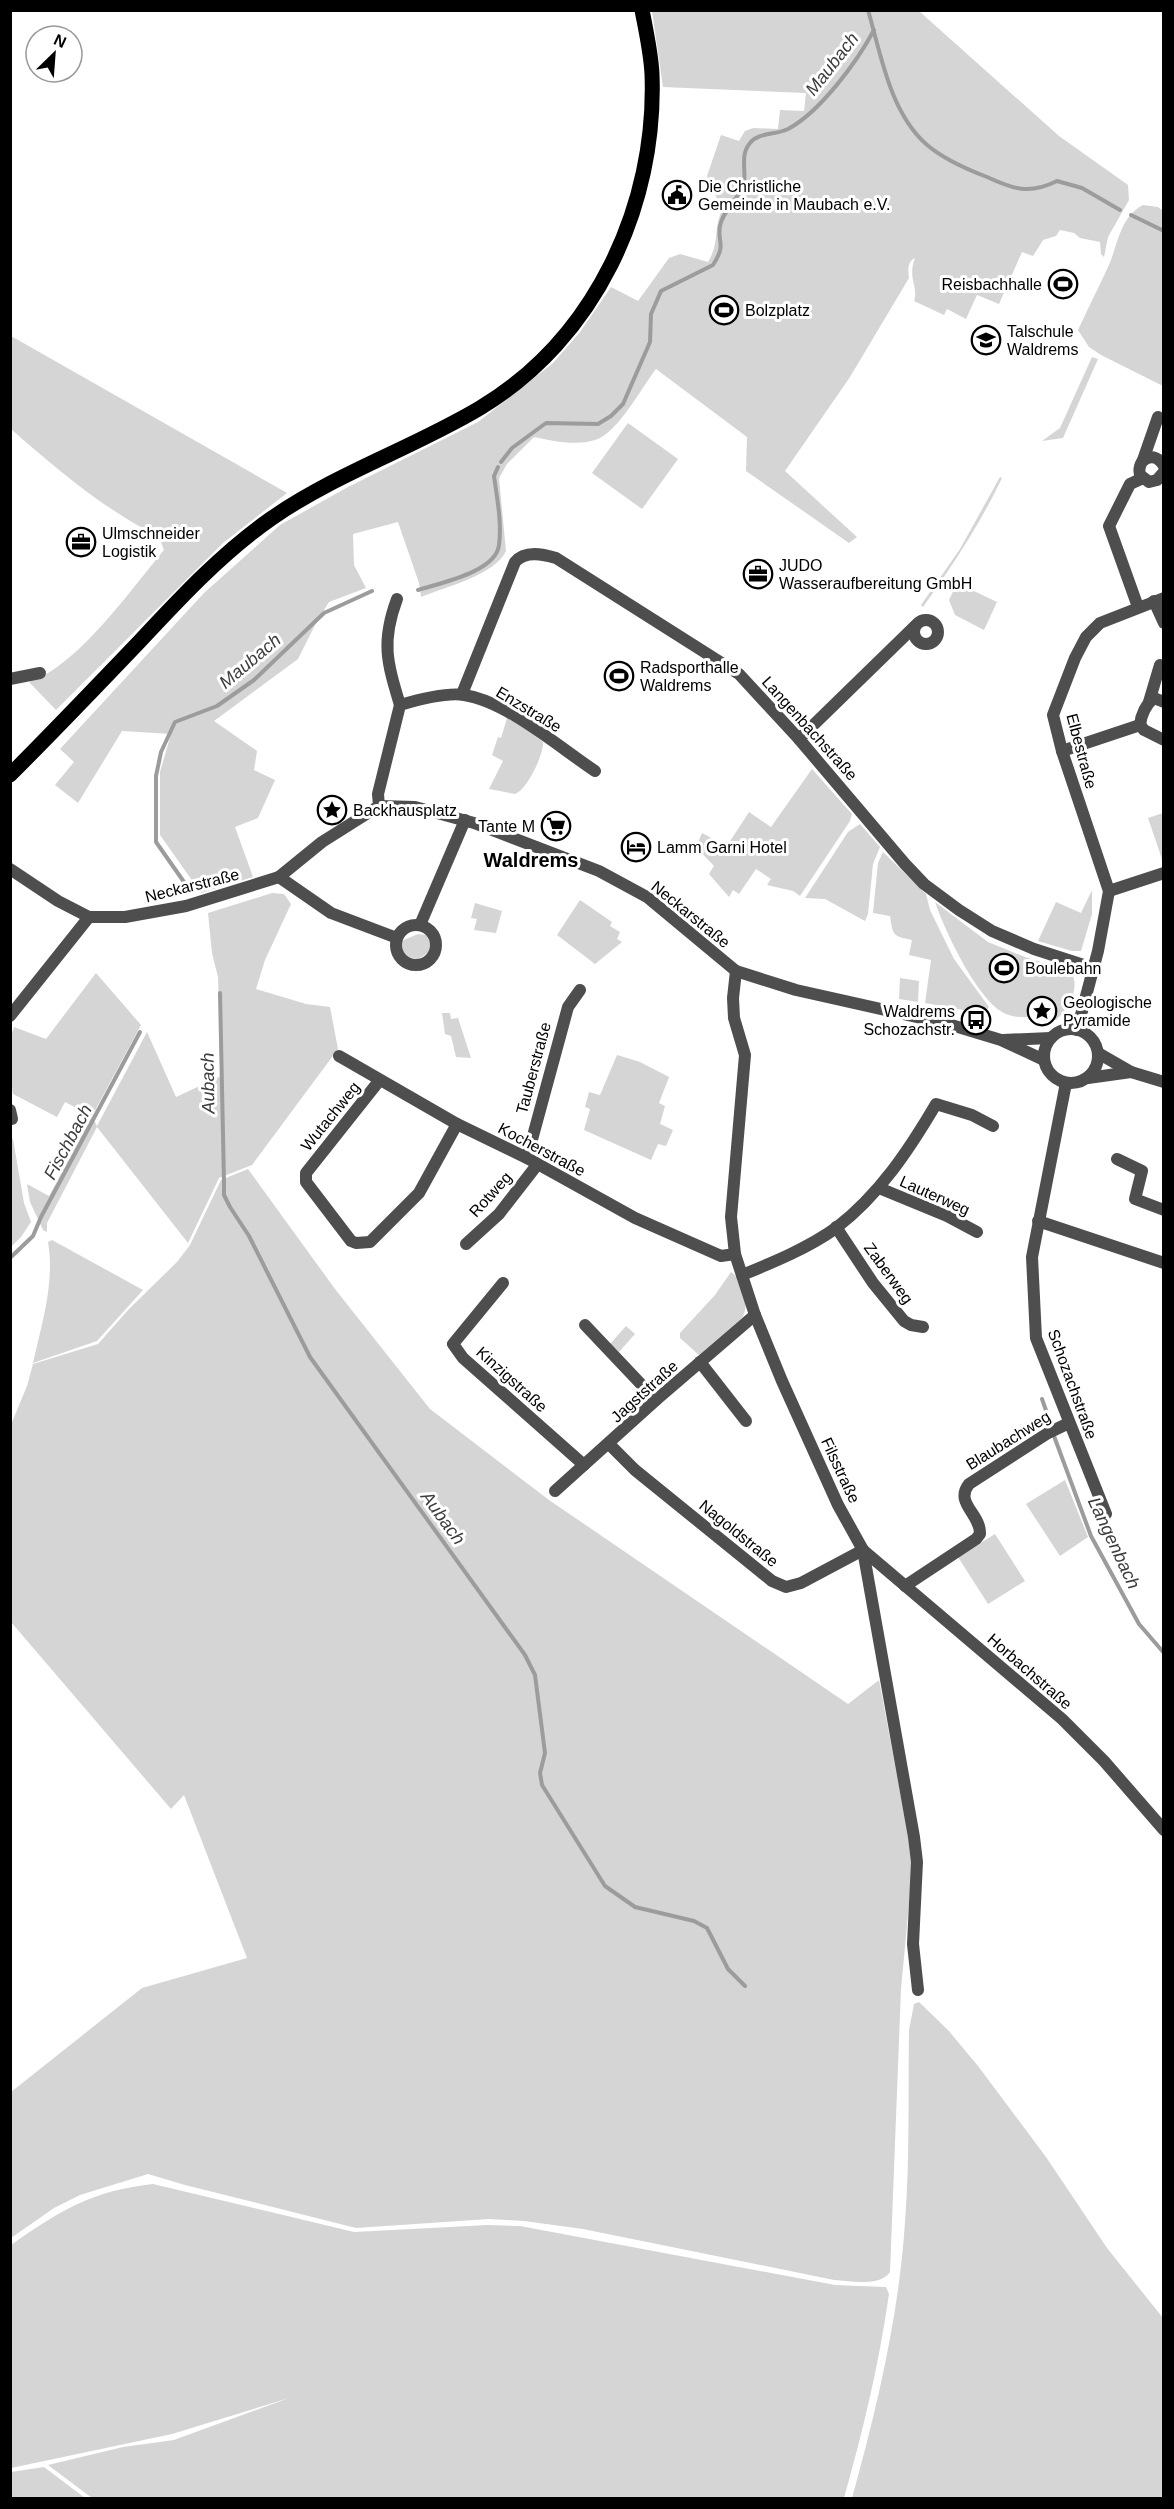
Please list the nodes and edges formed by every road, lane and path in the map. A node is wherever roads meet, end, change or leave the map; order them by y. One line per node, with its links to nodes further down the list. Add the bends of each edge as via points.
1 (642, 10): 24 (main road, via 652,73 648,151 642,181 631,220 610,266 584,313 562,340 480,408 367,464 273,517 192,586)
2 (1158, 417): 3 (street)
3 (1143, 460): 4 (street, via 1154,457); 6 (street, via 1139,467)
4 (1164, 466)
5 (1164, 472): 6 (street, via 1154,482)
6 (1143, 478): 9 (street, via 1130,484 1109,526)
7 (397, 599): 18 (street, via 388,624 387,644 388,664)
8 (1159, 599): 9 (street, Elbestraße); 10 (street)
9 (1138, 607): 22 (street, Elbestraße, via 1100,623 1086,637 1053,715)
10 (1164, 623)
11 (915, 626): 20 (street)
12 (1160, 665): 16 (street)
13 (40, 673): 14 (street)
14 (10, 679)
15 (462, 694): 18 (street, Enzstraße); 20 (street, Langenbachstraße, via 513,566 520,557 535,554 556,558 740,674); 23 (street, Enzstraße, via 513,714)
16 (1149, 702): 17 (street, via 1155,698); 19 (street)
17 (1164, 702)
18 (400, 705): 25 (street, via 378,794)
19 (1140, 725): 21 (street); 22 (street)
20 (799, 739): 34 (street, Langenbachstraße, via 905,864 959,910 992,931)
21 (1164, 740)
22 (1062, 751): 30 (street, Elbestraße)
23 (595, 771)
24 (10, 775)
25 (379, 806): 26 (street, Neckarstraße, via 415,807); 29 (street, Neckarstraße, via 322,842)
26 (465, 820): 32 (street); 35 (street, Neckarstraße, via 566,857 627,885)
27 (10, 868): 31 (street, Neckarstraße)
28 (1163, 875): 30 (street)
29 (279, 877): 31 (street, Neckarstraße, via 186,906 125,917); 33 (street, via 331,912)
30 (1109, 891): 34 (street, Elbestraße)
31 (89, 917): 37 (street)
32 (420, 926): 33 (street, via 406,927); 33 (street, via 430,931 435,942 433,955 424,963 411,964 400,958)
33 (397, 938)
34 (1093, 968): 38 (street, Elbestraße)
35 (736, 971): 40 (street, Neckarstraße, via 796,990 915,1015); 59 (street, Filsstraße, via 734,1017 745,1055 731,1217)
36 (580, 990): 52 (street, Tauberstraße, via 568,1007)
37 (10, 1016)
38 (1077, 1029): 39 (street, via 1060,1031); 41 (street, via 1092,1038)
39 (1051, 1038): 40 (street, Neckarstraße); 43 (street)
40 (1001, 1040): 43 (street, Neckarstraße)
41 (1098, 1053): 44 (street); 45 (street, via 1095,1070)
42 (339, 1056): 46 (street, Kocherstraße)
43 (1044, 1059): 48 (street, via 1052,1076)
44 (1131, 1072): 45 (street); 47 (street)
45 (1088, 1078): 48 (street)
46 (379, 1081): 49 (street, Kocherstraße); 49 (street, Wutachweg, via 306,1173 306,1182 356,1243 370,1242 419,1193)
47 (1164, 1082)
48 (1066, 1083): 55 (street, Schozachstraße)
49 (457, 1124): 52 (street, Kocherstraße)
50 (993, 1126): 53 (street, via 936,1104 904,1157)
51 (1117, 1159): 54 (street, via 1142,1171 1135,1199)
52 (532, 1162): 58 (street, Rotweg, via 499,1214); 59 (street, Kocherstraße, via 635,1218 721,1256)
53 (879, 1188): 56 (street); 57 (street, Lauterweg)
54 (1164, 1210)
55 (1038, 1221): 60 (street); 69 (street, Schozachstraße, via 1032,1257 1036,1338)
56 (836, 1227): 61 (street); 65 (street, Zaberweg, via 904,1321)
57 (977, 1232)
58 (466, 1244)
59 (735, 1254): 61 (street, Filsstraße)
60 (1164, 1263)
61 (742, 1275): 63 (street, Filsstraße)
62 (503, 1283): 71 (street, Kinzigstraße, via 453,1344 463,1358)
63 (755, 1315): 66 (street, Jagststraße); 74 (street, Filsstraße, via 838,1505)
64 (585, 1325): 67 (street)
65 (923, 1327)
66 (700, 1362): 67 (street, Jagststraße); 68 (street)
67 (656, 1400): 70 (street, Jagststraße)
68 (746, 1421)
69 (1069, 1423): 73 (street, Schozachstraße); 75 (street, Blaubachweg, via 969,1484 964,1490 964,1501 978,1522 980,1534)
70 (609, 1444): 71 (street, Jagststraße); 74 (street, Nagoldstraße, via 635,1470 772,1581 786,1587)
71 (584, 1465): 72 (street, Jagststraße)
72 (555, 1491)
73 (1106, 1514)
74 (863, 1550): 75 (street, Horbachstraße); 77 (street, Filsstraße, via 914,1836 917,1862 913,1944)
75 (905, 1586): 76 (street, Horbachstraße, via 1062,1719)
76 (1164, 1830)
77 (918, 1990)

